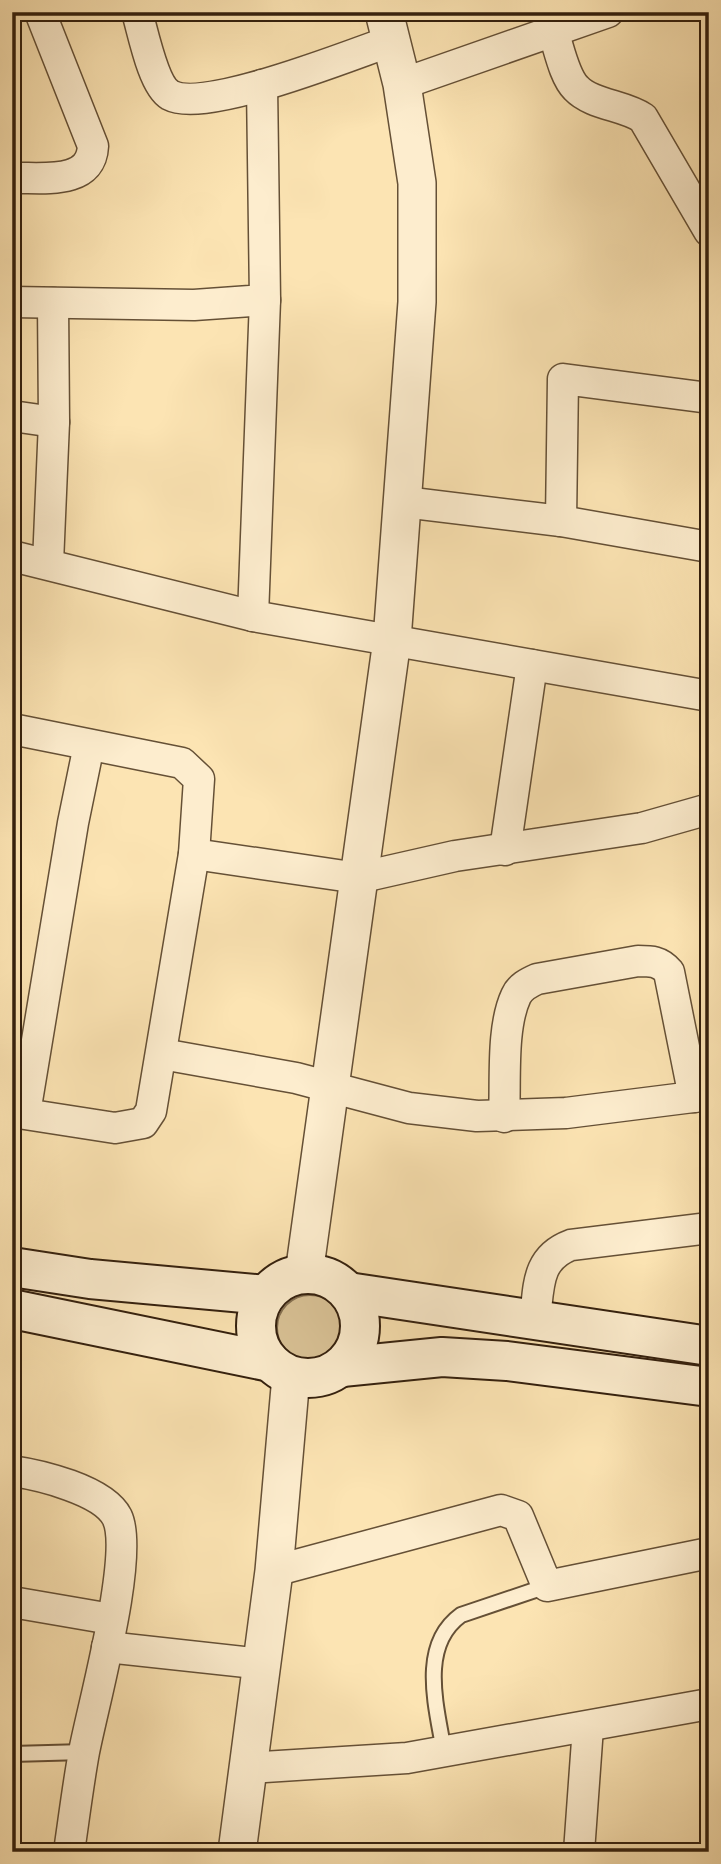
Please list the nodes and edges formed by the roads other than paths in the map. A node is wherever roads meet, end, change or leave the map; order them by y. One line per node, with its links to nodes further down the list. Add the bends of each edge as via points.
1 (40, 12): 8 (street, via 93,146 92,157 81,172)
2 (137, 12): 7 (street, via 160,85 170,95 200,99)
3 (608, 12): 5 (street)
4 (387, 27): 6 (street); 7 (street)
5 (553, 31): 6 (street); 9 (street, via 574,86 643,118)
6 (401, 84): 16 (street, via 417,183 419,240)
7 (262, 85): 10 (street)
8 (12, 177)
9 (709, 231)
10 (265, 300): 12 (street); 21 (street)
11 (12, 302): 12 (street)
12 (53, 303): 15 (street)
13 (709, 398): 17 (street, via 563,379)
14 (12, 416): 15 (street)
15 (54, 422): 20 (street)
16 (404, 502): 17 (street); 22 (street)
17 (561, 521): 18 (street)
18 (709, 547)
19 (12, 556): 20 (street)
20 (48, 563): 21 (street)
21 (253, 616): 22 (street)
22 (392, 639): 23 (street); 30 (street)
23 (532, 665): 24 (street); 28 (street)
24 (709, 696)
25 (12, 729): 26 (street)
26 (89, 746): 29 (street, via 169,760 194,772 200,794); 34 (street)
27 (709, 809): 28 (street, via 642,828)
28 (505, 850): 30 (street)
29 (194, 854): 30 (street); 31 (street)
30 (358, 878): 32 (street)
31 (162, 1054): 32 (street); 34 (street, via 155,1102 143,1123 116,1128)
32 (330, 1088): 35 (street, via 442,1114); 38 (street)
33 (702, 1096): 35 (street); 35 (street, via 669,972 653,961 638,961 537,979 517,994 508,1037)
34 (19, 1112)
35 (504, 1117)
36 (709, 1228): 42 (street, via 556,1250 547,1258)
37 (12, 1266): 40 (main road, via 90,1279)
38 (304, 1274): 39 (main road, via 328,1278); 40 (main road, via 283,1280)
39 (348, 1292): 42 (main road); 44 (main road, via 361,1322 356,1346)
40 (267, 1294): 45 (main road, via 256,1329 260,1347)
41 (12, 1309): 45 (main road)
42 (535, 1320): 43 (main road)
43 (709, 1346)
44 (342, 1367): 45 (main road, via 318,1378); 46 (main road, via 442,1357 508,1360)
45 (281, 1369): 49 (street)
46 (709, 1387)
47 (12, 1471): 52 (street, via 60,1481 104,1503 116,1515 123,1555)
48 (709, 1553): 50 (street)
49 (274, 1571): 50 (street, via 501,1510 518,1516); 53 (street)
50 (547, 1586): 57 (lane, via 461,1615 448,1624 434,1659)
51 (12, 1602): 52 (street)
52 (109, 1633): 53 (street); 56 (street)
53 (263, 1664): 59 (street)
54 (709, 1704): 55 (street)
55 (589, 1727): 57 (street); 62 (street)
56 (84, 1752): 58 (lane); 60 (street)
57 (444, 1752): 59 (street)
58 (12, 1755)
59 (248, 1768): 61 (street)
60 (69, 1852)
61 (237, 1852)
62 (579, 1852)

